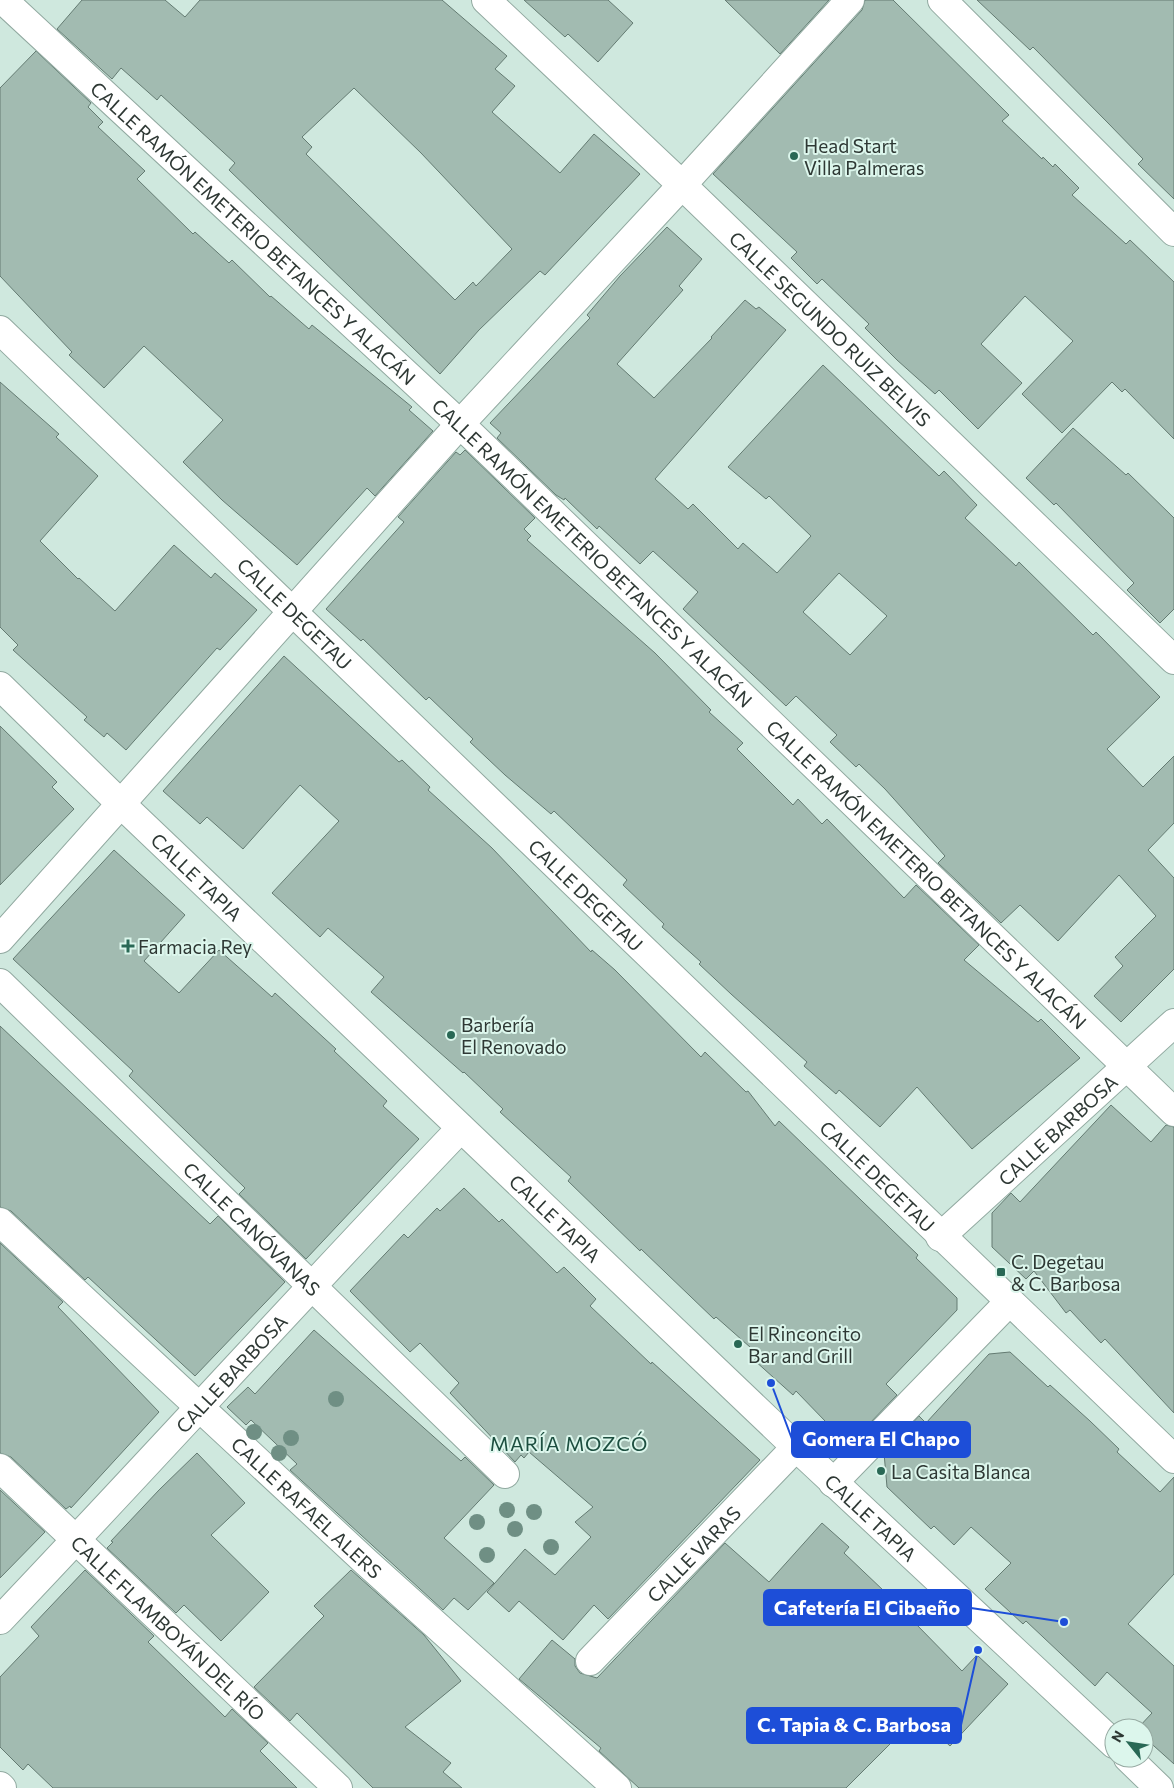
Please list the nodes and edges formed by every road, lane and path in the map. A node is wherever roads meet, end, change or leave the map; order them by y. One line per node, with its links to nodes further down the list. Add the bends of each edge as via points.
1 (3, 0): 8 (street, CALLE RAMÓN EMETERIO BETANCES Y ALACÁN)
2 (486, 0): 5 (street, CALLE SEGUNDO RUIZ BELVIS)
3 (850, 0): 5 (street)
4 (942, 0): 6 (street)
5 (682, 185): 8 (street); 10 (street, CALLE SEGUNDO RUIZ BELVIS)
6 (1174, 232)
7 (0, 330): 9 (street, CALLE DEGETAU)
8 (460, 424): 9 (street); 16 (street, CALLE RAMÓN EMETERIO BETANCES Y ALACÁN)
9 (295, 611): 12 (street); 20 (street, CALLE DEGETAU)
10 (1174, 660)
11 (0, 686): 12 (street, CALLE TAPIA)
12 (120, 803): 13 (street); 18 (street, CALLE TAPIA)
13 (0, 939)
14 (0, 983): 21 (street, CALLE CANÓVANAS)
15 (1174, 1023): 16 (street, CALLE BARBOSA)
16 (1126, 1065): 17 (street, CALLE RAMÓN EMETERIO BETANCES Y ALACÁN); 20 (street, CALLE BARBOSA)
17 (1174, 1112)
18 (461, 1128): 21 (street, CALLE BARBOSA); 24 (street, CALLE TAPIA)
19 (0, 1222): 23 (street, CALLE RAFAEL ALERS)
20 (940, 1237): 22 (street, CALLE DEGETAU)
21 (310, 1285): 23 (street, CALLE BARBOSA); 27 (street, CALLE CANÓVANAS)
22 (1008, 1302): 25 (street, CALLE DEGETAU); 28 (street)
23 (200, 1408): 29 (street, CALLE BARBOSA); 35 (street, CALLE RAFAEL ALERS)
24 (796, 1447): 28 (street, CALLE TAPIA); 31 (street, CALLE VARAS)
25 (1174, 1459)
26 (0, 1468): 29 (street, CALLE FLAMBOYÁN DEL RÍO)
27 (505, 1474)
28 (834, 1483): 32 (street, CALLE TAPIA)
29 (76, 1540): 30 (street, CALLE BARBOSA); 34 (street, CALLE FLAMBOYÁN DEL RÍO)
30 (0, 1620)
31 (590, 1661)
32 (1104, 1735)
33 (1138, 1768): 36 (street)
34 (338, 1788)
35 (617, 1788)
36 (1159, 1788)

